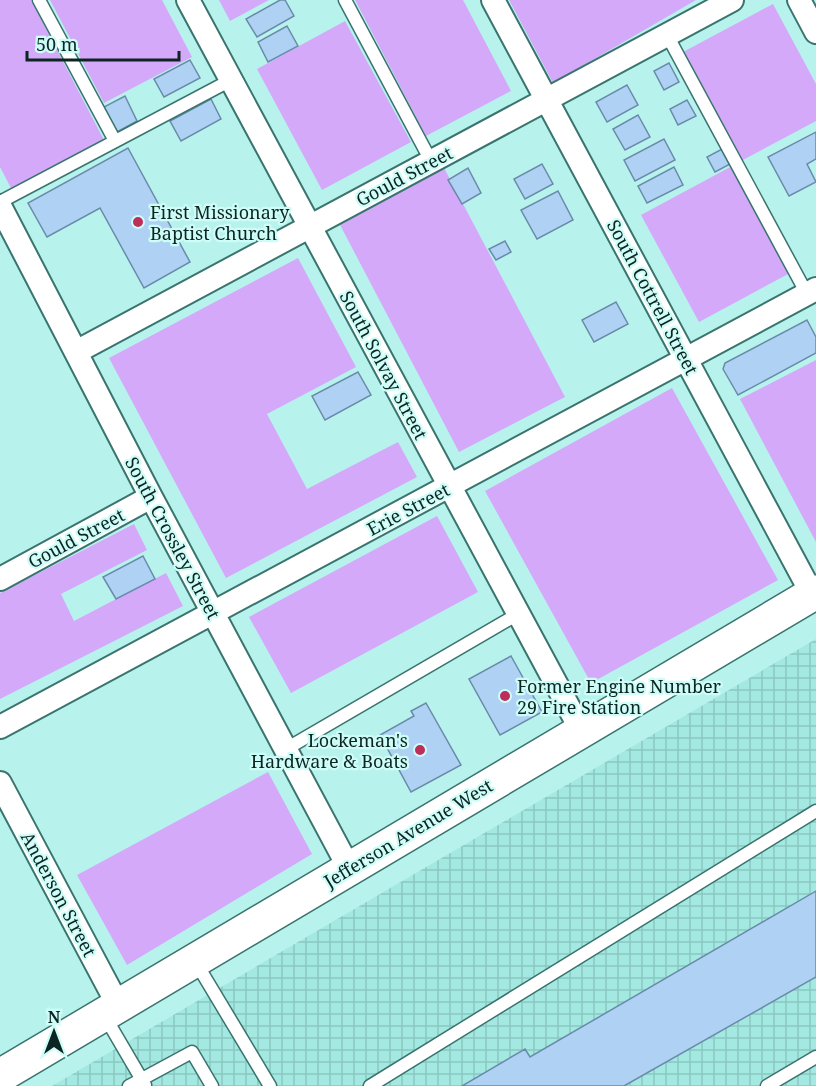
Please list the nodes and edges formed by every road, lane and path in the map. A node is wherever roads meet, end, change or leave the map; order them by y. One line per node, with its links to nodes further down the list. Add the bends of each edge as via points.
1 (39, 0): 11 (lane)
2 (188, 0): 9 (street, South Solvay Street)
3 (345, 0): 12 (lane)
4 (493, 0): 10 (street, South Cottrell Street)
5 (732, 0): 8 (street, Gould Street)
6 (799, 0): 7 (street)
7 (816, 32)
8 (667, 35): 10 (street, Gould Street); 15 (lane)
9 (231, 80): 11 (lane); 14 (street, South Solvay Street)
10 (547, 99): 12 (street, Gould Street); 17 (street, South Cottrell Street)
11 (115, 141): 13 (lane)
12 (431, 161): 14 (street, Gould Street)
13 (0, 204): 16 (street, South Crossley Street)
14 (310, 226): 16 (street, Gould Street); 18 (street, South Solvay Street)
15 (812, 291): 17 (street, Erie Street)
16 (76, 352): 19 (street, South Crossley Street)
17 (686, 359): 18 (street, Erie Street); 21 (street, South Cottrell Street)
18 (450, 487): 22 (street, Erie Street); 23 (street, South Solvay Street)
19 (151, 497): 20 (street, Gould Street); 22 (street, South Crossley Street)
20 (0, 579)
21 (814, 593): 25 (main road, Jefferson Avenue West)
22 (213, 613): 24 (street, Erie Street); 26 (street, South Crossley Street)
23 (518, 614): 25 (street, South Solvay Street); 26 (lane)
24 (0, 727)
25 (581, 730): 29 (main road, Jefferson Avenue West)
26 (286, 749): 29 (street, South Crossley Street)
27 (0, 783): 31 (street, Anderson Street)
28 (816, 811): 38 (lane)
29 (349, 868): 30 (main road, Jefferson Avenue West)
30 (195, 960): 31 (main road, Jefferson Avenue West); 37 (lane)
31 (111, 1009): 33 (main road, Jefferson Avenue West); 34 (lane)
32 (816, 1057): 39 (lane)
33 (8, 1075)
34 (144, 1082): 35 (lane); 36 (lane, via 192,1052)
35 (129, 1086)
36 (212, 1086)
37 (270, 1086)
38 (370, 1086)
39 (767, 1086)

